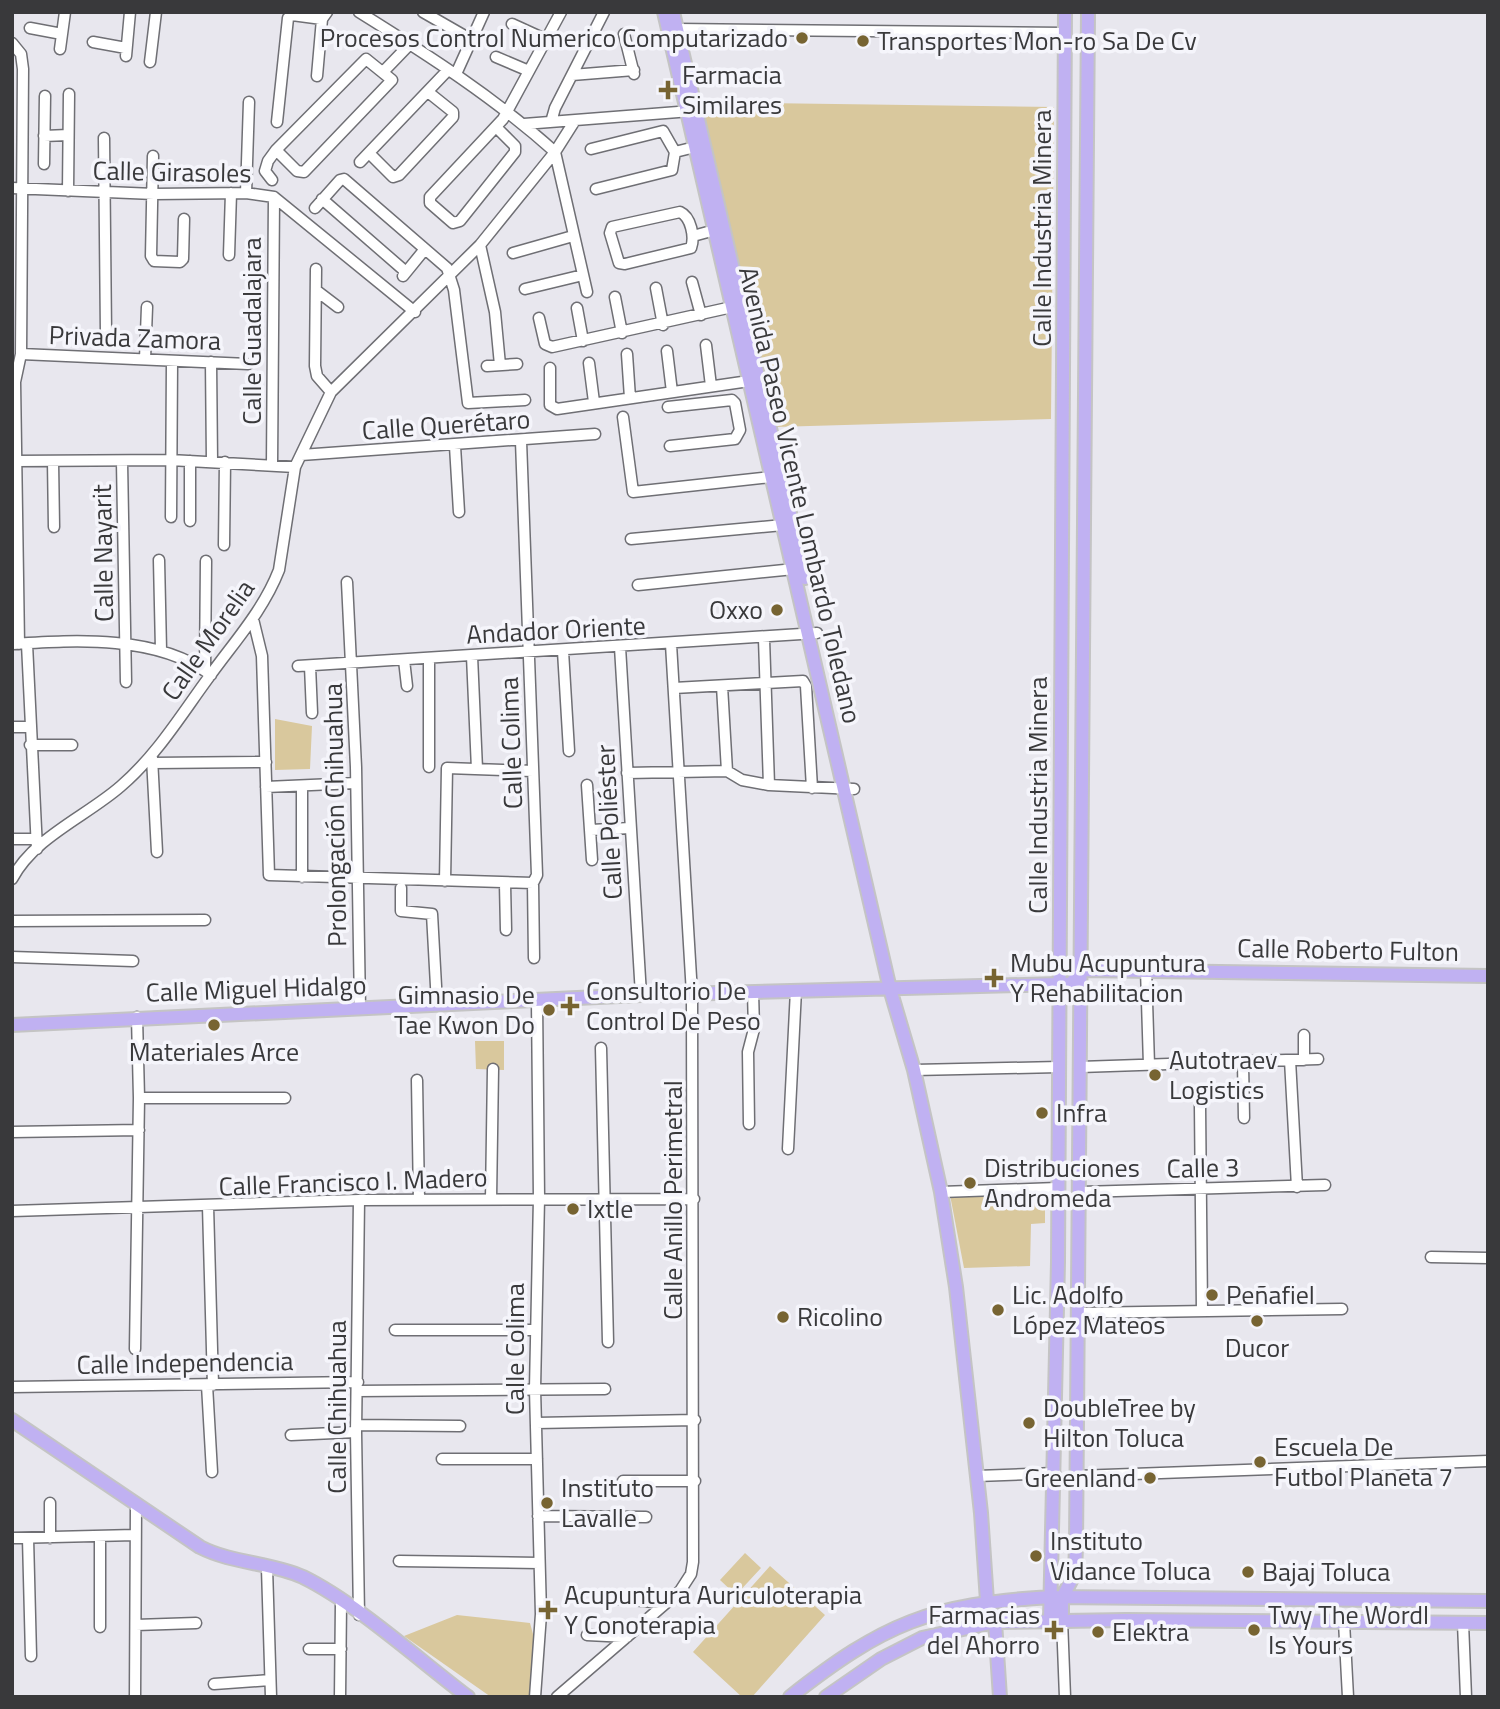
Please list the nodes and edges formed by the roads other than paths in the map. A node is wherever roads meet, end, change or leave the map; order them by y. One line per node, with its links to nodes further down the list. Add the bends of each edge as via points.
1 (65, 12): 19 (street)
2 (130, 12): 23 (street, via 126,52)
3 (156, 12): 28 (street)
4 (359, 12): 24 (street)
5 (423, 12): 14 (street)
6 (484, 12): 21 (street)
7 (561, 12): 22 (street)
8 (604, 12): 32 (street)
9 (664, 12): 39 (main road, Avenida Paseo Vicente Lombardo Toledano)
10 (673, 12): 17 (main road, Avenida Paseo Vicente Lombardo Toledano)
11 (1065, 12): 18 (main road, Calle Industria Minera)
12 (1088, 12): 214 (main road, Calle Industria Minera)
13 (324, 16): 33 (street); 40 (street, via 288,18)
14 (443, 17): 21 (street)
15 (512, 24): 22 (street)
16 (30, 28): 19 (street)
17 (677, 29): 18 (street); 39 (main road, Avenida Paseo Vicente Lombardo Toledano)
18 (1064, 33): 216 (main road, Calle Industria Minera)
19 (62, 34): 26 (street)
20 (624, 34): 32 (street, via 634,74)
21 (470, 38): 31 (street)
22 (547, 40): 29 (street)
23 (93, 42)
24 (410, 44): 30 (street); 31 (street)
25 (15, 45): 58 (street, via 23,69)
26 (60, 49)
27 (496, 57): 29 (street)
28 (150, 62)
29 (529, 71): 38 (street)
30 (383, 72): 50 (street, via 366,58); 50 (street, via 391,84 304,172 297,171)
31 (452, 72): 34 (street); 38 (street)
32 (572, 75): 41 (street)
33 (317, 76)
34 (428, 92): 53 (street); 53 (street, via 453,112 453,117 400,175 393,177)
35 (69, 94): 45 (street)
36 (45, 96): 46 (street)
37 (249, 102): 63 (street)
38 (508, 111): 43 (street); 44 (street)
39 (691, 111): 42 (street); 48 (main road, Avenida Paseo Vicente Lombardo Toledano); 120 (main road, Avenida Paseo Vicente Lombardo Toledano)
40 (277, 122)
41 (551, 122): 42 (street); 43 (street)
42 (574, 122): 51 (street, Calle Morelia)
43 (524, 124): 51 (street)
44 (496, 127): 44 (street, via 515,146 515,152 460,221 453,223 430,203 430,197)
45 (68, 135): 46 (street); 60 (street)
46 (44, 136): 56 (street)
47 (104, 138): 61 (street)
48 (695, 147): 52 (street); 69 (main road, Avenida Paseo Vicente Lombardo Toledano)
49 (591, 149): 52 (street, via 663,131)
50 (276, 150): 57 (street, via 266,166)
51 (555, 152): 70 (street); 72 (street, Calle Morelia)
52 (675, 152): 59 (street, via 672,170)
53 (369, 153): 55 (street)
54 (153, 156): 64 (street)
55 (360, 162)
56 (44, 164)
57 (272, 180)
58 (17, 188): 60 (street, Calle Girasoles); 76 (street)
59 (596, 189)
60 (68, 191): 61 (street, Calle Girasoles)
61 (104, 192): 64 (street, Calle Girasoles); 95 (street)
62 (231, 193): 63 (street, Calle Girasoles); 64 (street, Calle Girasoles); 75 (street)
63 (246, 193): 65 (street, Calle Girasoles)
64 (154, 194): 68 (street, via 153,261 183,259)
65 (274, 197): 90 (street, Calle Girasoles); 135 (street, Calle Guadalajara)
66 (322, 200): 67 (street); 73 (street, via 344,179); 73 (street, via 404,275)
67 (315, 208)
68 (184, 219)
69 (715, 230): 71 (street); 88 (main road, Avenida Paseo Vicente Lombardo Toledano)
70 (573, 236): 74 (street); 78 (street)
71 (693, 236): 71 (street, via 688,250 621,265 610,233 614,226 680,212)
72 (480, 245): 79 (street, Calle Morelia); 107 (street, via 495,312)
73 (425, 249): 79 (street)
74 (513, 253)
75 (229, 255)
76 (16, 266): 99 (street)
77 (316, 269): 83 (street)
78 (583, 275): 82 (street); 84 (street)
79 (451, 276): 90 (street, Calle Morelia); 116 (street, via 466,400 472,405)
80 (692, 282): 91 (street)
81 (656, 288): 93 (street)
82 (525, 289)
83 (317, 290): 87 (street); 113 (street, via 315,366 317,376)
84 (587, 292)
85 (615, 297): 94 (street)
86 (147, 307): 101 (street)
87 (338, 307)
88 (732, 307): 91 (street); 111 (main road, Avenida Paseo Vicente Lombardo Toledano)
89 (577, 308): 96 (street)
90 (415, 312): 113 (street, Calle Morelia)
91 (701, 315): 93 (street)
92 (540, 318): 96 (street, via 545,344 552,347)
93 (663, 325): 94 (street)
94 (622, 333): 96 (street)
95 (107, 334)
96 (583, 341)
97 (706, 345): 112 (street)
98 (667, 351): 114 (street)
99 (21, 354): 101 (street, Privada Zamora); 110 (street)
100 (627, 355): 115 (street)
101 (145, 359): 102 (street, Privada Zamora)
102 (172, 362): 103 (street, Privada Zamora); 128 (street)
103 (211, 362): 105 (street, Privada Zamora); 133 (street)
104 (589, 363): 117 (street)
105 (248, 364)
106 (517, 364): 107 (street)
107 (500, 365): 108 (street)
108 (487, 366)
109 (550, 368): 117 (street, via 553,408)
110 (14, 373): 121 (street)
111 (749, 381): 112 (street); 120 (main road, Avenida Paseo Vicente Lombardo Toledano)
112 (711, 386): 114 (street)
113 (331, 392): 127 (street, Calle Morelia)
114 (672, 392): 115 (street)
115 (630, 398): 117 (street)
116 (525, 400)
117 (594, 402)
118 (668, 407): 122 (street, via 732,400)
119 (623, 417): 137 (street, via 631,489 637,493)
120 (764, 425): 122 (street); 137 (main road, Avenida Paseo Vicente Lombardo Toledano); 152 (main road, Avenida Paseo Vicente Lombardo Toledano)
121 (14, 429): 129 (street)
122 (740, 430): 126 (street, via 735,439)
123 (595, 434): 124 (street, Calle Querétaro)
124 (521, 441): 125 (street, Calle Querétaro); 160 (street, Calle Colima)
125 (455, 446): 127 (street, Calle Querétaro); 139 (street)
126 (670, 446)
127 (301, 455): 136 (street, Calle Morelia)
128 (170, 460): 131 (street); 132 (street); 140 (street)
129 (16, 461): 130 (street); 138 (street)
130 (53, 461): 131 (street); 143 (street)
131 (122, 461): 155 (street, Calle Nayarit)
132 (190, 461): 133 (street); 141 (street)
133 (212, 461): 134 (street)
134 (225, 462): 135 (street); 145 (street)
135 (272, 465): 136 (street)
136 (295, 467): 151 (street, Calle Morelia, via 279,570)
137 (771, 477): 142 (main road, Avenida Paseo Vicente Lombardo Toledano)
138 (15, 502): 154 (street)
139 (459, 512)
140 (171, 517)
141 (190, 521)
142 (783, 525): 144 (street); 148 (main road, Avenida Paseo Vicente Lombardo Toledano)
143 (54, 527)
144 (631, 540)
145 (224, 545)
146 (159, 560): 158 (street)
147 (206, 561): 167 (street)
148 (794, 569): 150 (street); 152 (main road, Avenida Paseo Vicente Lombardo Toledano)
149 (347, 582): 164 (street, Prolongación Chihuahua)
150 (638, 585)
151 (253, 620): 167 (street, Calle Morelia); 180 (street, via 262,656)
152 (813, 633): 153 (street, Andador Oriente); 193 (main road, Avenida Paseo Vicente Lombardo Toledano)
153 (764, 639): 156 (street, Andador Oriente); 169 (street)
154 (20, 644): 155 (street, Calle Nayarit); 175 (street)
155 (127, 644): 158 (street, Calle Nayarit); 168 (street)
156 (671, 644): 157 (street, Andador Oriente); 172 (street, Calle Anillo Perimetral)
157 (620, 647): 159 (street, Andador Oriente); 186 (street, Calle Poliéster)
158 (161, 650): 167 (street, Calle Nayarit)
159 (563, 651): 160 (street, Andador Oriente); 178 (street)
160 (530, 653): 161 (street, Andador Oriente); 184 (street, Calle Colima)
161 (471, 656): 162 (street, Andador Oriente); 182 (street)
162 (429, 658): 163 (street, Andador Oriente); 181 (street)
163 (404, 660): 164 (street, Andador Oriente); 170 (street)
164 (353, 663): 166 (street, Andador Oriente); 187 (street, Prolongación Chihuahua)
165 (298, 666): 166 (street, Andador Oriente)
166 (310, 666): 173 (street)
167 (208, 673): 179 (street, Calle Morelia)
168 (126, 682)
169 (765, 683): 171 (street); 189 (street); 192 (street, via 801,681 806,686)
170 (407, 686)
171 (722, 686): 172 (street); 185 (street)
172 (674, 688): 183 (street, Calle Anillo Perimetral)
173 (312, 713)
174 (12, 727): 175 (street)
175 (29, 727): 176 (street)
176 (30, 745): 177 (street); 197 (street)
177 (72, 745)
178 (569, 751)
179 (153, 759): 180 (street); 197 (street, Calle Morelia); 198 (street)
180 (266, 762): 191 (street)
181 (429, 767)
182 (477, 769): 184 (street); 204 (street, via 447,768)
183 (681, 770): 185 (street); 186 (street); 220 (street, Calle Anillo Perimetral)
184 (533, 771): 203 (street, Calle Colima)
185 (727, 771): 189 (street, via 742,780)
186 (627, 773): 194 (street, Calle Poliéster)
187 (356, 783): 190 (street); 202 (street, Prolongación Chihuahua)
188 (587, 785): 195 (street)
189 (769, 785): 192 (street)
190 (302, 786): 191 (street); 200 (street)
191 (266, 787): 200 (street, via 270,875)
192 (812, 788): 193 (street)
193 (850, 789): 217 (main road, Avenida Paseo Vicente Lombardo Toledano)
194 (630, 828): 195 (street); 221 (street, Calle Poliéster)
195 (591, 830): 199 (street)
196 (12, 839): 197 (street)
197 (36, 844): 201 (street, Calle Morelia)
198 (158, 852)
199 (592, 860)
200 (302, 877): 202 (street)
201 (12, 879)
202 (357, 879): 204 (street); 224 (street, Prolongación Chihuahua)
203 (535, 879): 205 (street); 211 (street, Calle Colima)
204 (445, 881): 205 (street)
205 (505, 884): 209 (street)
206 (401, 888): 223 (street, via 401,911 432,914)
207 (205, 920): 208 (street)
208 (12, 921)
209 (506, 930)
210 (12, 957): 212 (street)
211 (534, 958)
212 (133, 961)
213 (1146, 969): 214 (main road, Calle Roberto Fulton); 215 (main road, Calle Roberto Fulton); 233 (street)
214 (1082, 970): 216 (main road, via 1070,984); 235 (main road, Calle Industria Minera)
215 (1488, 975)
216 (1059, 985): 217 (main road, Calle Miguel Hidalgo); 234 (main road, Calle Industria Minera)
217 (890, 989): 218 (main road, Calle Miguel Hidalgo); 237 (main road, Avenida Paseo Vicente Lombardo Toledano)
218 (796, 990): 219 (main road, Calle Miguel Hidalgo); 246 (street)
219 (754, 992): 220 (main road, Calle Miguel Hidalgo); 243 (street, via 754,1029 748,1052)
220 (692, 993): 221 (main road, Calle Miguel Hidalgo); 256 (street, Calle Anillo Perimetral)
221 (641, 995): 222 (main road, Calle Miguel Hidalgo)
222 (537, 1001): 223 (main road, Calle Miguel Hidalgo); 253 (street, Calle Colima)
223 (437, 1004): 224 (main road, Calle Miguel Hidalgo)
224 (360, 1008): 225 (main road, Calle Miguel Hidalgo)
225 (137, 1017): 226 (main road, Calle Miguel Hidalgo); 239 (street)
226 (12, 1025)
227 (1304, 1035): 231 (street)
228 (601, 1048): 254 (street)
229 (1318, 1059): 231 (street)
230 (1290, 1060): 231 (street); 232 (street); 248 (street)
231 (1304, 1060)
232 (1243, 1063): 233 (street); 242 (street)
233 (1149, 1065): 235 (street)
234 (1059, 1067): 237 (street); 249 (main road, Calle Industria Minera)
235 (1080, 1067): 252 (main road, Calle Industria Minera)
236 (493, 1069): 255 (street)
237 (914, 1070): 251 (main road, Avenida Paseo Vicente Lombardo Toledano)
238 (417, 1080): 258 (street)
239 (139, 1098): 240 (street); 244 (street)
240 (285, 1098)
241 (1200, 1106): 250 (street)
242 (1244, 1118)
243 (749, 1124)
244 (139, 1130): 245 (street); 260 (street)
245 (12, 1132)
246 (788, 1149)
247 (1325, 1185): 248 (street, Calle 3)
248 (1297, 1187): 250 (street, Calle 3)
249 (1057, 1188): 251 (street); 264 (main road, Calle Industria Minera)
250 (1201, 1190): 252 (street, Calle 3); 267 (street)
251 (941, 1192): 289 (main road, Avenida Paseo Vicente Lombardo Toledano)
252 (1081, 1192): 265 (main road, Calle Industria Minera)
253 (539, 1198): 254 (street, Calle Francisco I. Madero); 255 (street, Calle Francisco I. Madero); 270 (street, Calle Colima)
254 (604, 1198): 256 (street, Calle Francisco I. Madero); 271 (street)
255 (491, 1199): 258 (street, Calle Francisco I. Madero)
256 (694, 1199): 279 (street, Calle Anillo Perimetral)
257 (359, 1200): 258 (street, Calle Francisco I. Madero); 259 (street, Calle Francisco I. Madero); 274 (street, Calle Chihuahua)
258 (419, 1200)
259 (208, 1206): 260 (street, Calle Francisco I. Madero); 273 (street)
260 (136, 1208): 261 (street, Calle Francisco I. Madero); 272 (street)
261 (12, 1211)
262 (1431, 1257): 263 (street)
263 (1488, 1258)
264 (1058, 1262): 265 (main road); 288 (main road, Calle Industria Minera)
265 (1079, 1262): 268 (main road, Calle Industria Minera)
266 (1342, 1310): 267 (street)
267 (1202, 1311): 268 (street)
268 (1080, 1313): 290 (main road, Calle Industria Minera)
269 (395, 1330): 270 (street)
270 (535, 1330): 277 (street, Calle Colima)
271 (608, 1342)
272 (135, 1349)
273 (210, 1385): 274 (street, Calle Independencia); 275 (street, Calle Independencia); 287 (street)
274 (358, 1386): 277 (street, Calle Independencia); 282 (street, Calle Chihuahua)
275 (12, 1387)
276 (605, 1388): 277 (street, Calle Independencia)
277 (535, 1390): 280 (street, Calle Colima)
278 (12, 1420): 294 (main road)
279 (695, 1420): 280 (street); 292 (street, Calle Anillo Perimetral)
280 (536, 1423): 284 (street, Calle Colima)
281 (460, 1426): 282 (street)
282 (356, 1429): 283 (street); 313 (street, Calle Chihuahua)
283 (291, 1435)
284 (537, 1458): 285 (street); 295 (street, Calle Colima)
285 (442, 1459)
286 (1488, 1461): 290 (street)
287 (212, 1472)
288 (1055, 1473): 289 (street); 302 (main road, Calle Industria Minera)
289 (977, 1476): 309 (main road, Avenida Paseo Vicente Lombardo Toledano)
290 (1077, 1476): 303 (main road, Calle Industria Minera)
291 (623, 1481): 292 (street)
292 (695, 1481): 312 (street, Calle Anillo Perimetral, via 691,1574)
293 (50, 1503): 300 (street)
294 (136, 1506): 297 (street); 306 (main road, via 216,1555)
295 (538, 1516): 296 (street); 305 (street, Calle Colima)
296 (646, 1517)
297 (135, 1535): 301 (street); 320 (street)
298 (12, 1538): 299 (street)
299 (27, 1538): 300 (street); 326 (street)
300 (50, 1538): 301 (street)
301 (100, 1538): 321 (street)
302 (1054, 1546): 303 (main road, via 1067,1551); 307 (main road, Calle Industria Minera)
303 (1076, 1546): 307 (main road, Calle Industria Minera, via 1075,1573)
304 (399, 1561): 305 (street)
305 (538, 1563): 334 (street, Calle Colima, via 541,1639)
306 (267, 1568): 311 (main road, via 303,1577); 327 (street)
307 (1057, 1597): 309 (main road); 310 (main road); 314 (main road, Calle Industria Minera)
308 (610, 1598): 312 (street)
309 (987, 1601): 336 (main road, via 926,1614 886,1630)
310 (1488, 1601)
311 (341, 1602): 313 (main road); 325 (street)
312 (665, 1603): 323 (street, Calle Anillo Perimetral)
313 (359, 1615): 333 (main road)
314 (1056, 1620): 315 (main road); 316 (main road); 339 (street)
315 (995, 1622): 329 (main road, via 922,1637); 338 (main road)
316 (1344, 1622): 318 (main road); 340 (street)
317 (196, 1623): 320 (street)
318 (1463, 1623): 319 (main road); 341 (street)
319 (1488, 1623)
320 (136, 1625): 330 (street)
321 (100, 1627)
322 (587, 1635): 323 (street)
323 (627, 1637): 335 (street, Calle Anillo Perimetral)
324 (309, 1649): 325 (street)
325 (341, 1649): 332 (street)
326 (31, 1656)
327 (270, 1680): 328 (street); 331 (street)
328 (214, 1684)
329 (840, 1691): 337 (main road)
330 (135, 1697)
331 (271, 1697)
332 (340, 1697)
333 (468, 1697)
334 (535, 1697)
335 (557, 1697)
336 (790, 1697)
337 (826, 1697)
338 (1000, 1697)
339 (1065, 1697)
340 (1348, 1697)
341 (1466, 1697)

